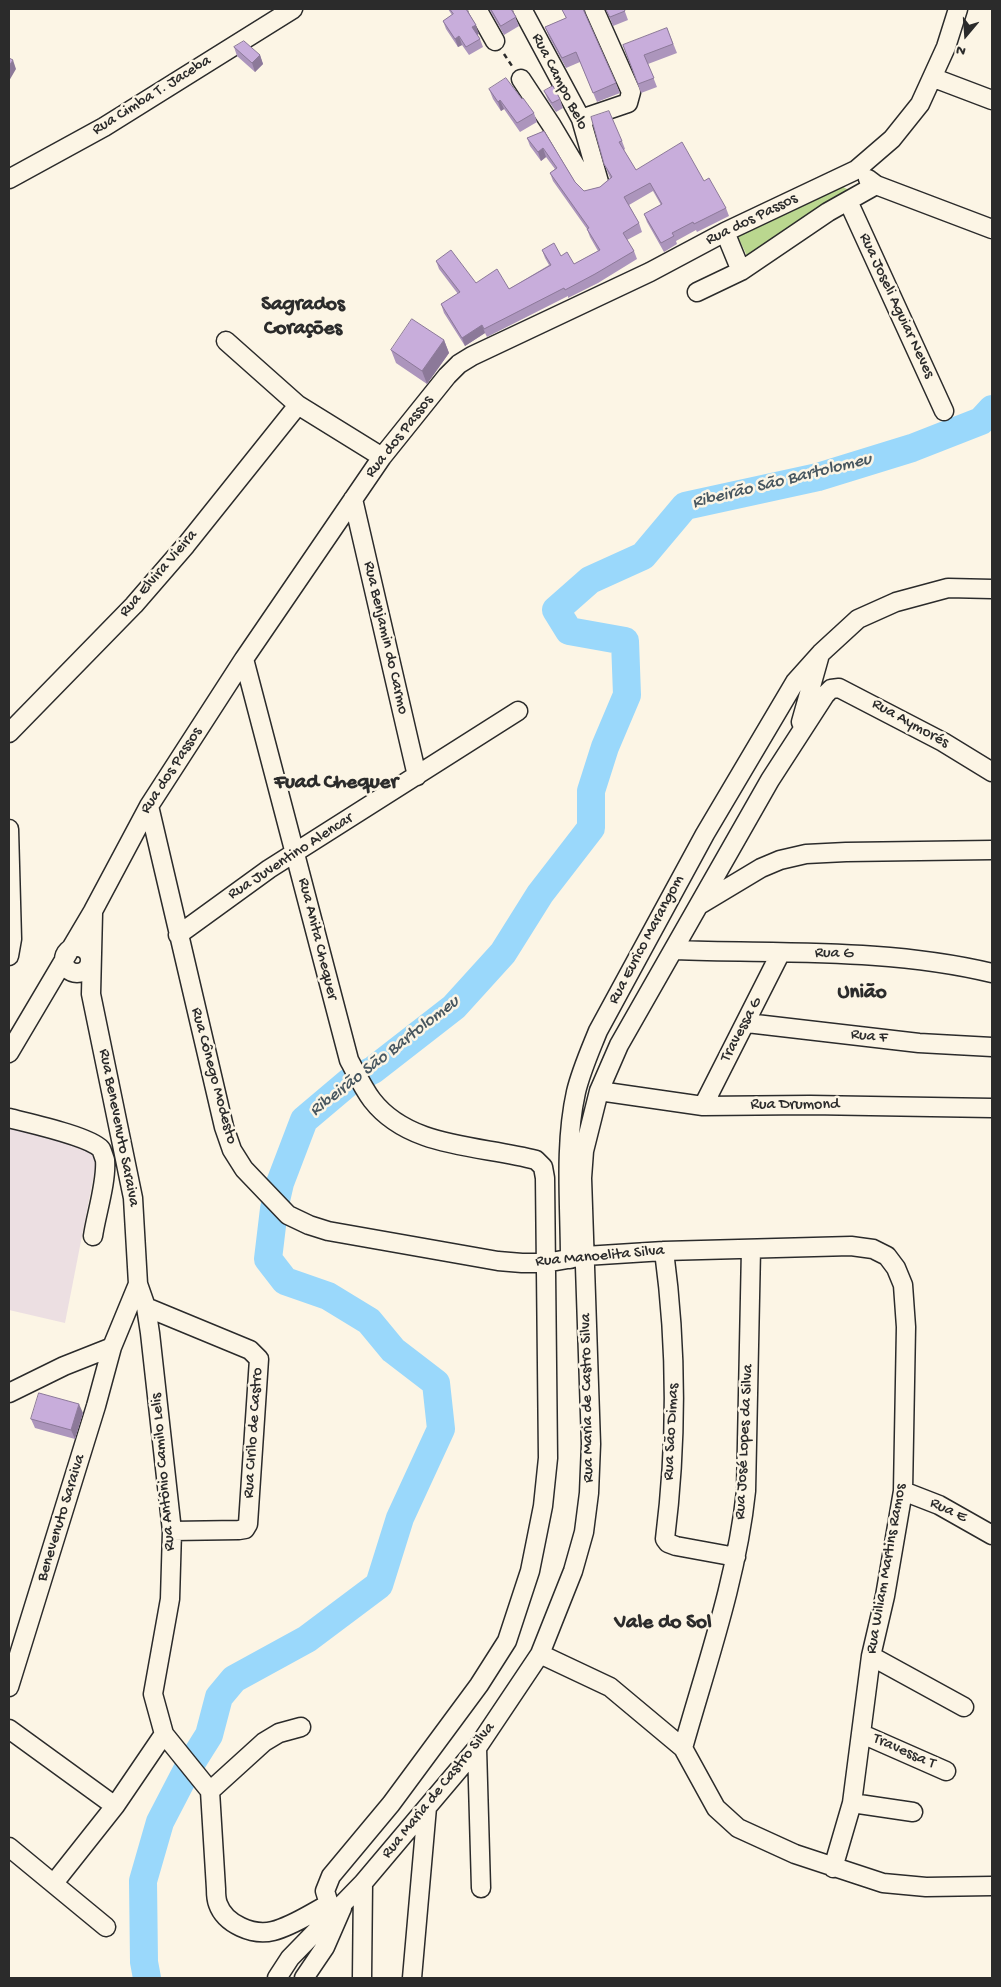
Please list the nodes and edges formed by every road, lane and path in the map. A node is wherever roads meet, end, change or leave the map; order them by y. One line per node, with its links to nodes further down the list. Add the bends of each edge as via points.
1 (293, 9): 12 (street, Rua Cimba T. Jaceba, via 104,127)
2 (477, 9): 6 (street)
3 (522, 9): 10 (street, Rua Campo Belo)
4 (594, 9): 10 (street, via 631,98 628,103)
5 (958, 9): 7 (street, Rua dos Passos)
6 (496, 41): 8 (path)
7 (934, 78): 9 (street); 11 (street, Rua dos Passos, via 906,124)
8 (521, 79): 10 (street, Rua Campo Belo, via 590,189 599,186 599,182)
9 (992, 100)
10 (581, 119)
11 (856, 170): 13 (street); 16 (street, Rua dos Passos)
12 (9, 179)
13 (876, 185): 14 (street); 15 (street)
14 (848, 201): 17 (street); 21 (street, Rua Joseli Aguiar Neves)
15 (992, 229)
16 (725, 232): 17 (street); 22 (street, Rua dos Passos, via 459,364)
17 (741, 271): 18 (street)
18 (697, 292)
19 (226, 341): 20 (street)
20 (298, 405): 22 (street); 29 (street, Rua Elvira Vieira, via 154,582)
21 (944, 411)
22 (382, 457): 23 (street, Rua dos Passos)
23 (353, 499): 26 (street, Rua dos Passos); 32 (street, Rua Benjamin do Carmo)
24 (992, 589): 25 (street, Rua Eurico Marangom, via 948,588 896,602 858,619)
25 (821, 653): 30 (street); 60 (street, Rua Eurico Marangom, via 795,682 705,834 588,1054 576,1092 569,1162)
26 (244, 659): 33 (street, Rua dos Passos); 36 (street, Rua Anita Chequer)
27 (826, 695): 30 (street, Rua Eurico Marangom); 31 (street, Rua Aymorés, via 831,689 848,691)
28 (518, 711): 32 (street, Rua Juventino Alencar)
29 (9, 733)
30 (796, 738): 37 (street, Rua Eurico Marangom)
31 (992, 772)
32 (416, 776): 36 (street, Rua Juventino Alencar)
33 (149, 806): 38 (street, Rua dos Passos); 39 (street)
34 (9, 829): 43 (street, via 12,938)
35 (992, 850): 37 (street, via 806,854 760,868)
36 (296, 854): 39 (street, Rua Juventino Alencar, via 269,869); 61 (street, Rua Anita Chequer, via 349,1060 372,1100 392,1120 413,1132 454,1145 536,1160 543,1167 545,1178)
37 (701, 905): 40 (street, Rua Eurico Marangom)
38 (93, 911): 41 (street, Rua dos Passos); 44 (street)
39 (178, 935): 56 (street, Rua Cônego Modesto, via 232,1150 259,1186 288,1215)
40 (675, 950): 42 (street, Rua G); 52 (street, Rua Eurico Marangom, via 619,1045)
41 (65, 954): 44 (street, via 71,948 79,947 89,954); 46 (street, via 66,968); 47 (street, Rua dos Passos)
42 (780, 954): 45 (street, Rua G, via 885,955 952,963); 49 (street, Travessa G)
43 (9, 956)
44 (91, 962): 46 (street, via 85,972); 48 (street)
45 (992, 972)
46 (73, 973): 47 (street, via 61,973); 48 (street, via 81,978)
47 (48, 985): 51 (street, Rua dos Passos)
48 (91, 994): 63 (street, Rua Benevenuto Saraiva, via 134,1198)
49 (747, 1023): 50 (street, Rua F, via 918,1042); 53 (street, Travessa G)
50 (992, 1046)
51 (9, 1053)
52 (599, 1091): 53 (street, Rua Drumond); 60 (street, Rua Eurico Marangom, via 589,1127 582,1178)
53 (703, 1106): 54 (street, Rua Drumond)
54 (992, 1108)
55 (9, 1118): 57 (street, via 55,1130 101,1149 103,1176)
56 (328, 1231): 61 (street, Rua Manoelita Silva, via 498,1261)
57 (92, 1236)
58 (751, 1249): 59 (street, Rua Manoelita Silva); 62 (street, Rua Manoelita Silva, via 851,1246 887,1256); 70 (street, Rua José Lopes da Silva, via 746,1490)
59 (664, 1251): 60 (street, Rua Manoelita Silva); 70 (street, Rua São Dimas, via 671,1300 675,1374 673,1454 665,1539 676,1546)
60 (578, 1257): 61 (street, Rua Manoelita Silva); 71 (street, Rua Maria de Castro Silva, via 591,1444 590,1493 573,1571)
61 (545, 1263): 93 (street, Rua Maria de Castro Silva, via 548,1458 543,1506 530,1571 508,1641 402,1789 330,1876 325,1890)
62 (896, 1268): 67 (street, Rua Wiliam Martins Ramos, via 903,1285 906,1327)
63 (138, 1284): 64 (street, Rua Antônio Camilo Lelis); 65 (street, Rua Benevenuto Saraiva)
64 (146, 1307): 68 (street, Rua Antônio Camilo Lelis); 68 (street, Rua CIrilo de Castro, via 250,1350 260,1359 248,1524 239,1530)
65 (112, 1347): 66 (street); 73 (street, Benevenuto Saraiva)
66 (9, 1393)
67 (903, 1491): 69 (street, Rua E, via 939,1505); 72 (street, Rua Wiliam Martins Ramos)
68 (172, 1531): 77 (street, Rua Antônio Camilo Lelis, via 170,1599 153,1694)
69 (992, 1535)
70 (736, 1557): 80 (street, Rua José Lopes da Silva)
71 (540, 1654): 79 (street, Rua Maria de Castro Silva); 80 (street, via 610,1687)
72 (871, 1656): 74 (street); 78 (street, Rua Wiliam Martins Ramos)
73 (9, 1687)
74 (964, 1707)
75 (301, 1727): 82 (street, via 279,1733 264,1742)
76 (9, 1729): 84 (street)
77 (164, 1734): 82 (street, Rua Antônio Camilo Lelis); 84 (street)
78 (862, 1734): 81 (street, Travessa T); 83 (street, Rua Wiliam Martins Ramos)
79 (477, 1748): 85 (street, Rua Maria de Castro Silva); 92 (street)
80 (683, 1748): 88 (street, via 716,1808 725,1818 761,1840)
81 (946, 1770)
82 (206, 1784): 93 (street, via 218,1904 225,1916 238,1926 256,1932 272,1931)
83 (852, 1803): 86 (street); 88 (street, Rua Wiliam Martins Ramos)
84 (115, 1806): 89 (street)
85 (427, 1807): 90 (street, Rua Maria de Castro Silva); 98 (street)
86 (912, 1812)
87 (9, 1847): 89 (street)
88 (833, 1868): 91 (street, via 904,1886)
89 (54, 1883): 94 (street)
90 (363, 1883): 93 (street, Rua Maria de Castro Silva); 97 (street)
91 (992, 1886)
92 (481, 1888)
93 (336, 1905): 95 (street, Rua Maria de Castro Silva); 96 (street, via 328,1941)
94 (106, 1927)
95 (276, 1978)
96 (304, 1978)
97 (362, 1978)
98 (412, 1978)

